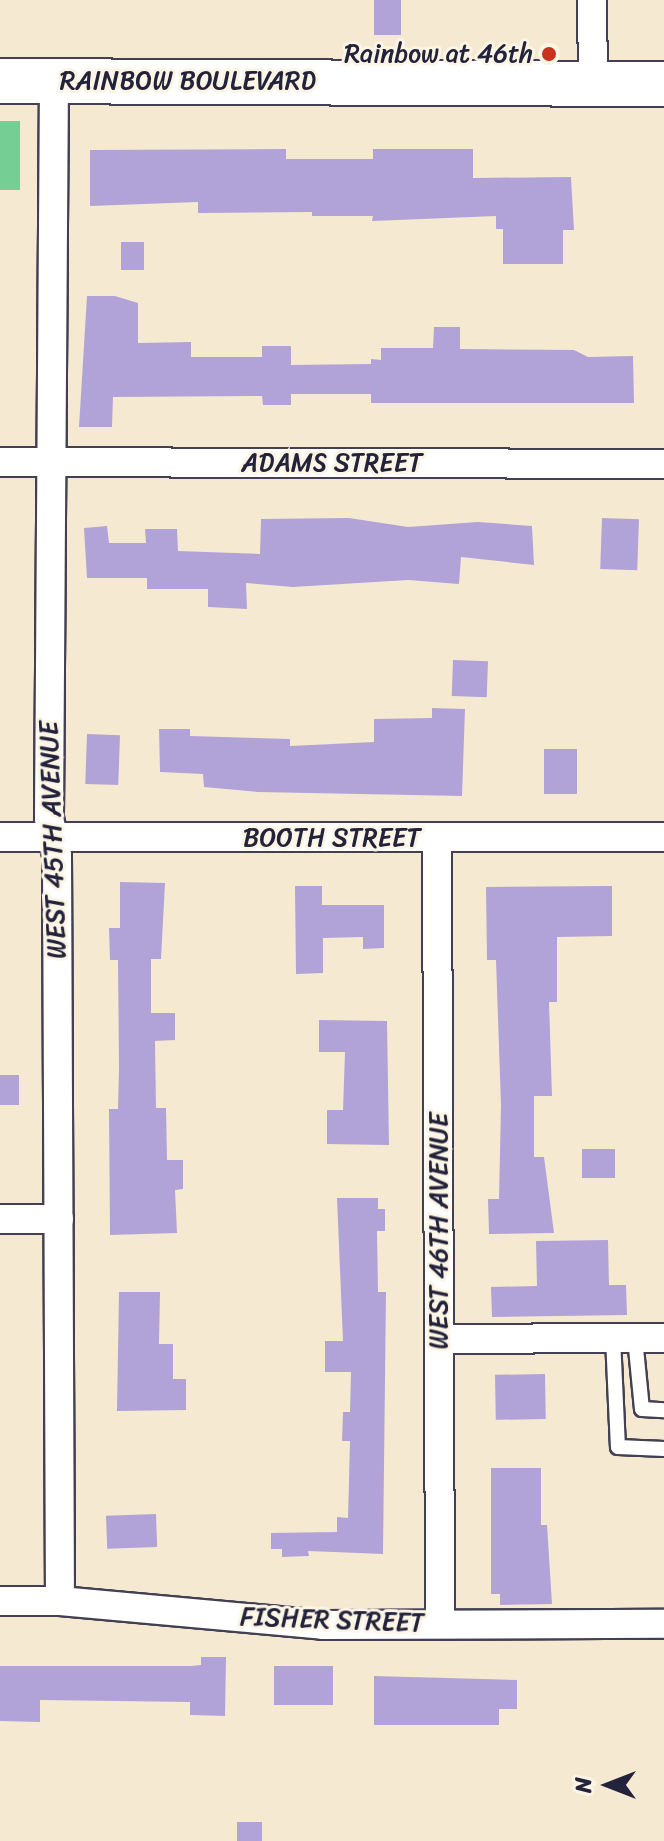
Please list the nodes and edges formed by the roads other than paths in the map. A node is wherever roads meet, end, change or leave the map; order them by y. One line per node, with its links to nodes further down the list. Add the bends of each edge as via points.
1 (592, 0): 4 (street)
2 (54, 80): 3 (main road, RAINBOW BOULEVARD); 4 (main road, RAINBOW BOULEVARD); 7 (street, WEST 45TH AVENUE)
3 (0, 81)
4 (593, 83): 5 (main road, RAINBOW BOULEVARD)
5 (664, 84)
6 (0, 462): 7 (street, ADAMS STREET)
7 (49, 462): 8 (street, ADAMS STREET); 10 (street, WEST 45TH AVENUE, via 49,818)
8 (664, 464)
9 (0, 837): 10 (street, BOOTH STREET)
10 (56, 837): 12 (street, BOOTH STREET); 14 (street, WEST 45TH AVENUE)
11 (664, 837): 12 (street, BOOTH STREET)
12 (437, 838): 17 (street, WEST 46TH AVENUE)
13 (0, 1219): 14 (street)
14 (59, 1219): 21 (street, WEST 45TH AVENUE)
15 (624, 1338): 16 (street); 17 (street); 18 (lane, via 642,1409); 19 (lane, via 618,1447)
16 (664, 1338)
17 (439, 1339): 22 (street, WEST 46TH AVENUE)
18 (664, 1410)
19 (664, 1449)
20 (0, 1601): 21 (street, FISHER STREET)
21 (60, 1601): 22 (street, FISHER STREET, via 323,1625)
22 (440, 1624): 23 (street, FISHER STREET)
23 (664, 1624)

